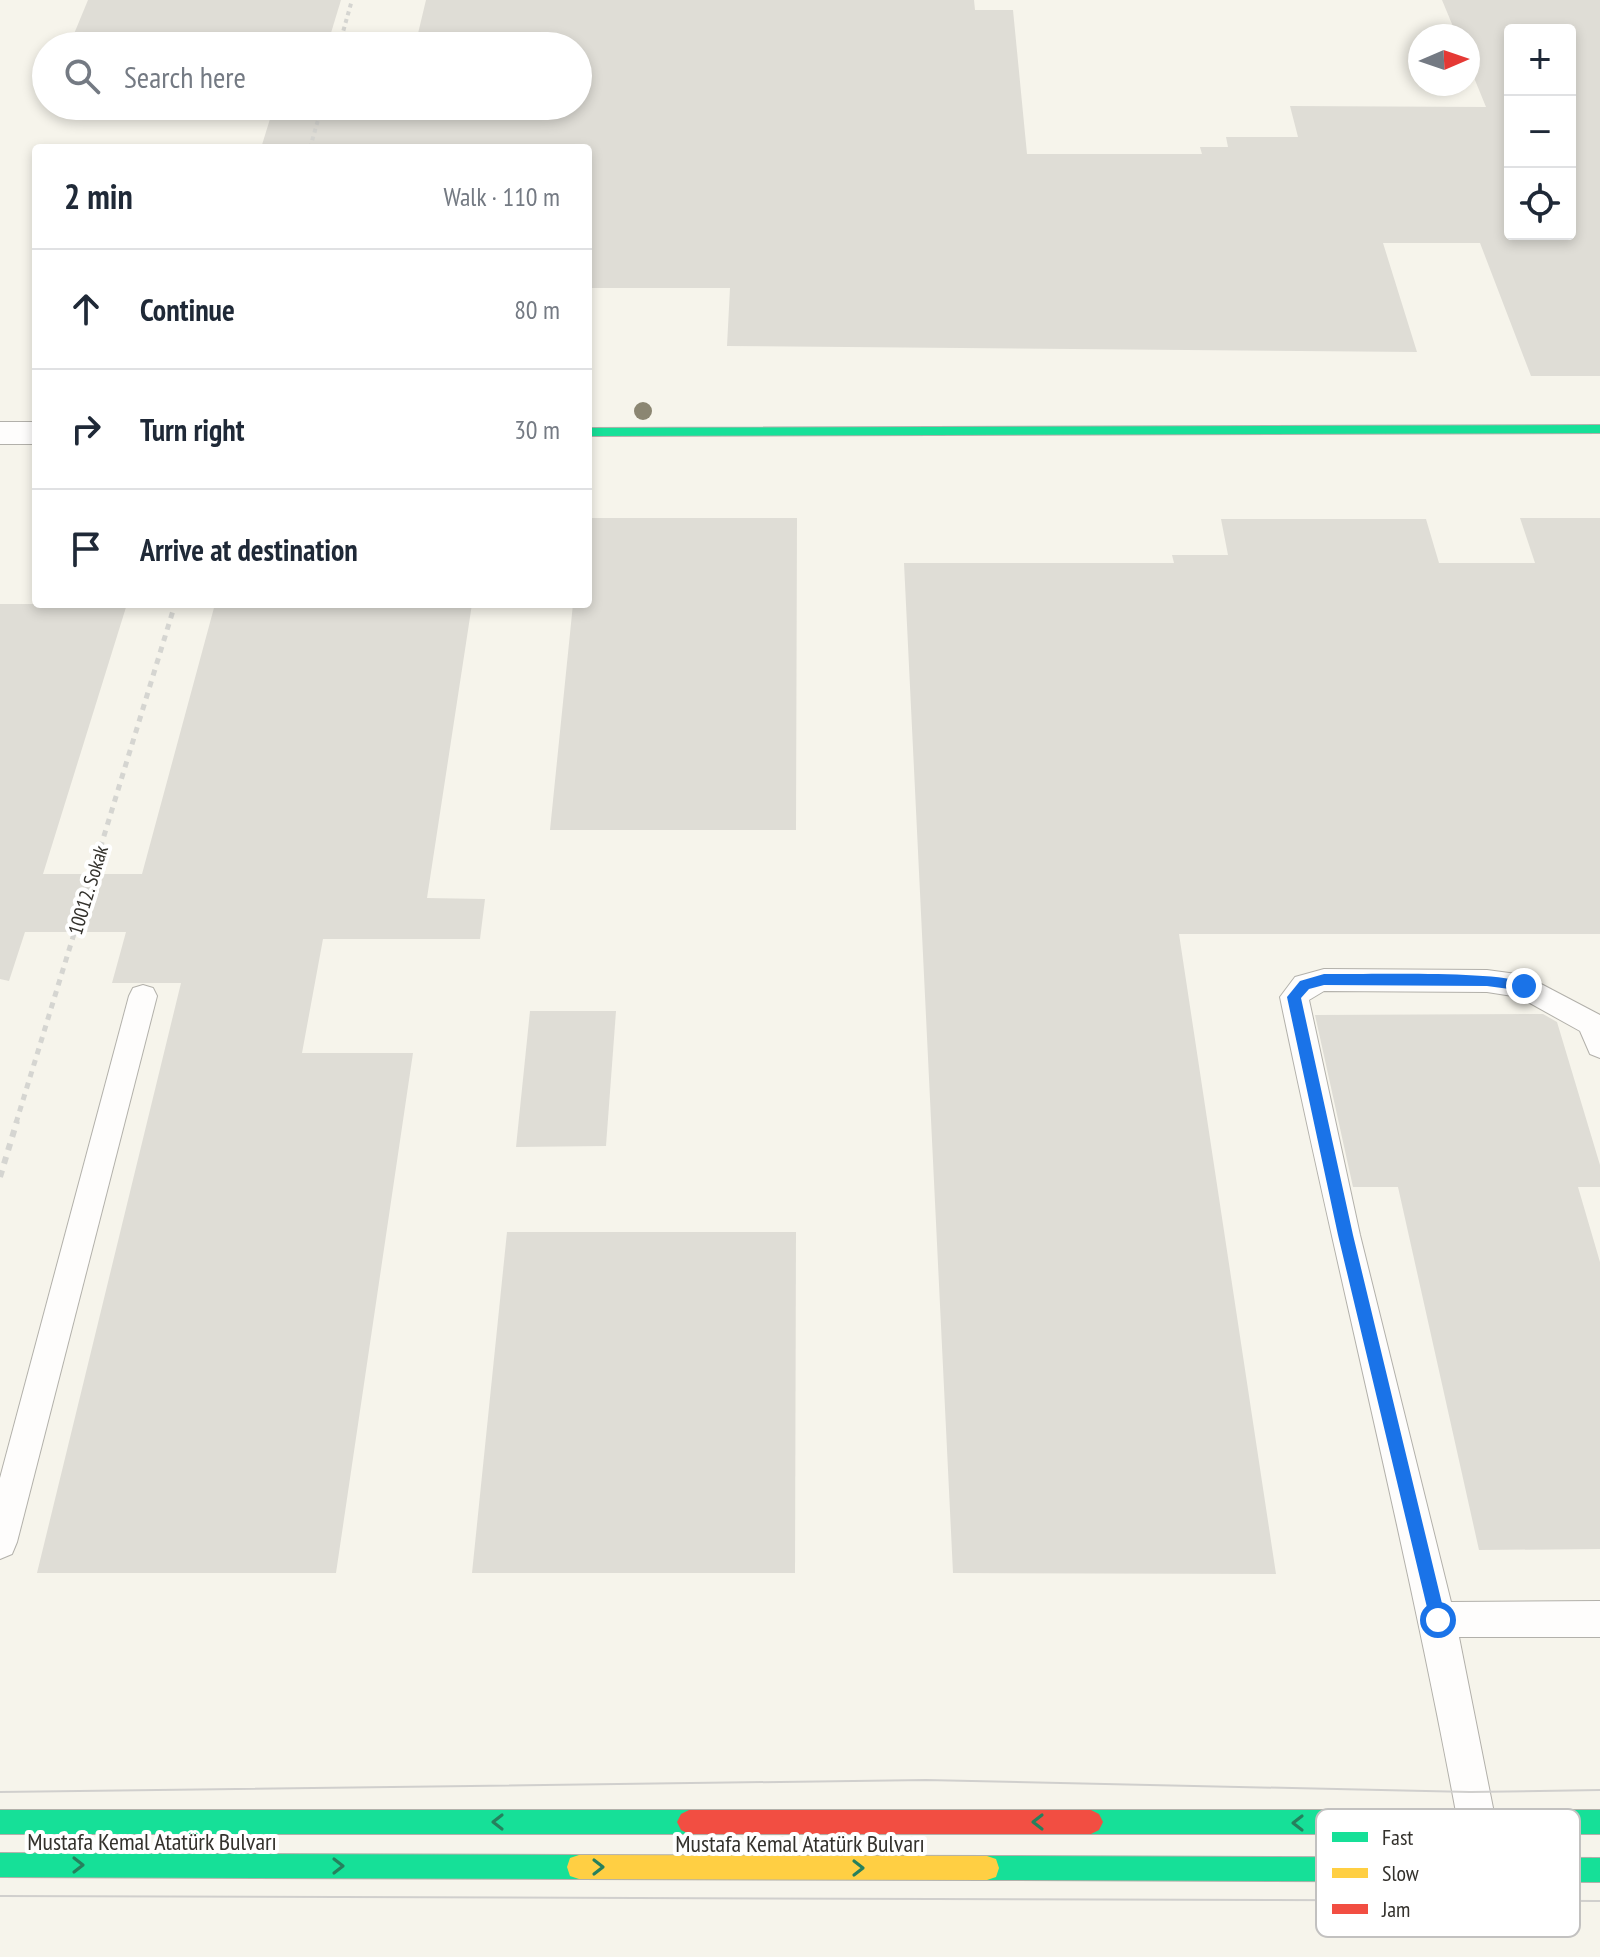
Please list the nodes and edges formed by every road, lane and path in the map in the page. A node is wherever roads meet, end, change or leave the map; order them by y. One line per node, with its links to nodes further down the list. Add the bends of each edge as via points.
1 (352, 0): 2 (path)
2 (343, 32)
3 (318, 120): 4 (path)
4 (311, 144)
5 (1600, 429): 6 (street)
6 (592, 432)
7 (0, 433): 8 (street)
8 (32, 433)
9 (174, 608): 12 (path, 10012. Sokak)
10 (143, 996): 13 (lane)
11 (1600, 1046): 15 (lane, via 1592,1024 1524,986 1324,980 1305,985 1294,997)
12 (0, 1177)
13 (0, 1542)
14 (1600, 1619): 15 (lane)
15 (1438, 1620): 16 (lane)
16 (1474, 1809)
17 (0, 1822): 20 (street, Mustafa Kemal Atatürk Bulvarı, one-way to 17)
18 (1580, 1822): 19 (street, Mustafa Kemal Atatürk Bulvarı)
19 (1600, 1822)
20 (1316, 1823)
21 (0, 1865): 22 (street, Mustafa Kemal Atatürk Bulvarı, one-way to 22)
22 (1316, 1869)
23 (1593, 1870): 24 (street)
24 (1595, 1890)

